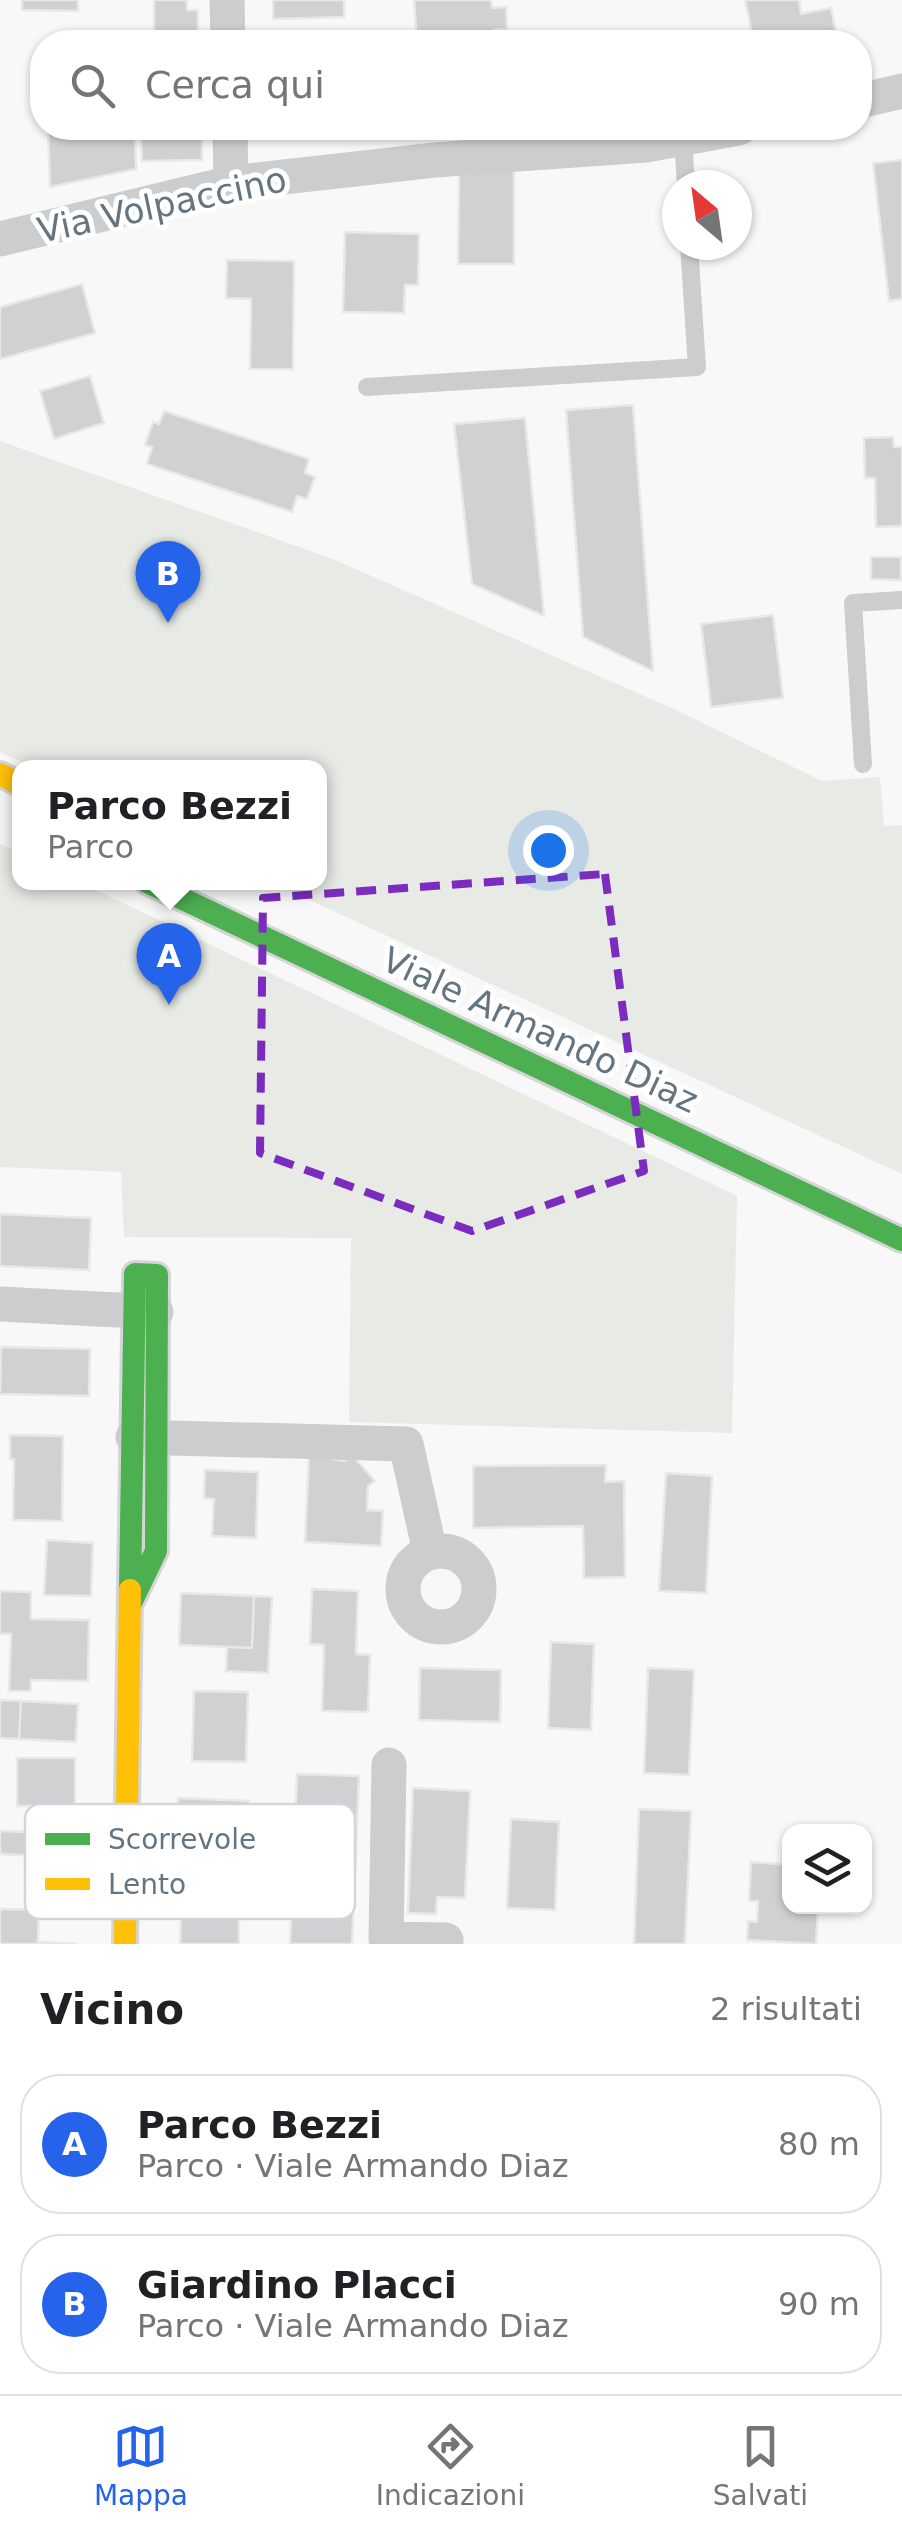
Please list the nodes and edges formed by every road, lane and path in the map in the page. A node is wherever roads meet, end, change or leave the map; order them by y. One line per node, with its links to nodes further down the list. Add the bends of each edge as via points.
1 (227, 0): 2 (street)
2 (228, 30)
3 (902, 91): 4 (street)
4 (872, 98)
5 (230, 140): 9 (street)
6 (672, 140): 9 (street, Via Volpaccino)
7 (683, 140): 8 (lane)
8 (685, 170)
9 (231, 183): 10 (street, Via Volpaccino)
10 (0, 239)
11 (690, 260): 12 (lane, via 697,367)
12 (366, 388)
13 (902, 600): 14 (lane, via 853,603)
14 (863, 764)
15 (165, 890): 16 (main road, Viale Armando Diaz)
16 (902, 1240)
17 (0, 1304): 18 (street)
18 (146, 1312): 19 (main road)
19 (144, 1437): 20 (street, via 406,1444); 22 (main road, via 130,1605)
20 (430, 1552)
21 (389, 1765): 25 (street, via 386,1939)
22 (126, 1804)
23 (124, 1919): 24 (main road)
24 (124, 1944)
25 (446, 1944)

